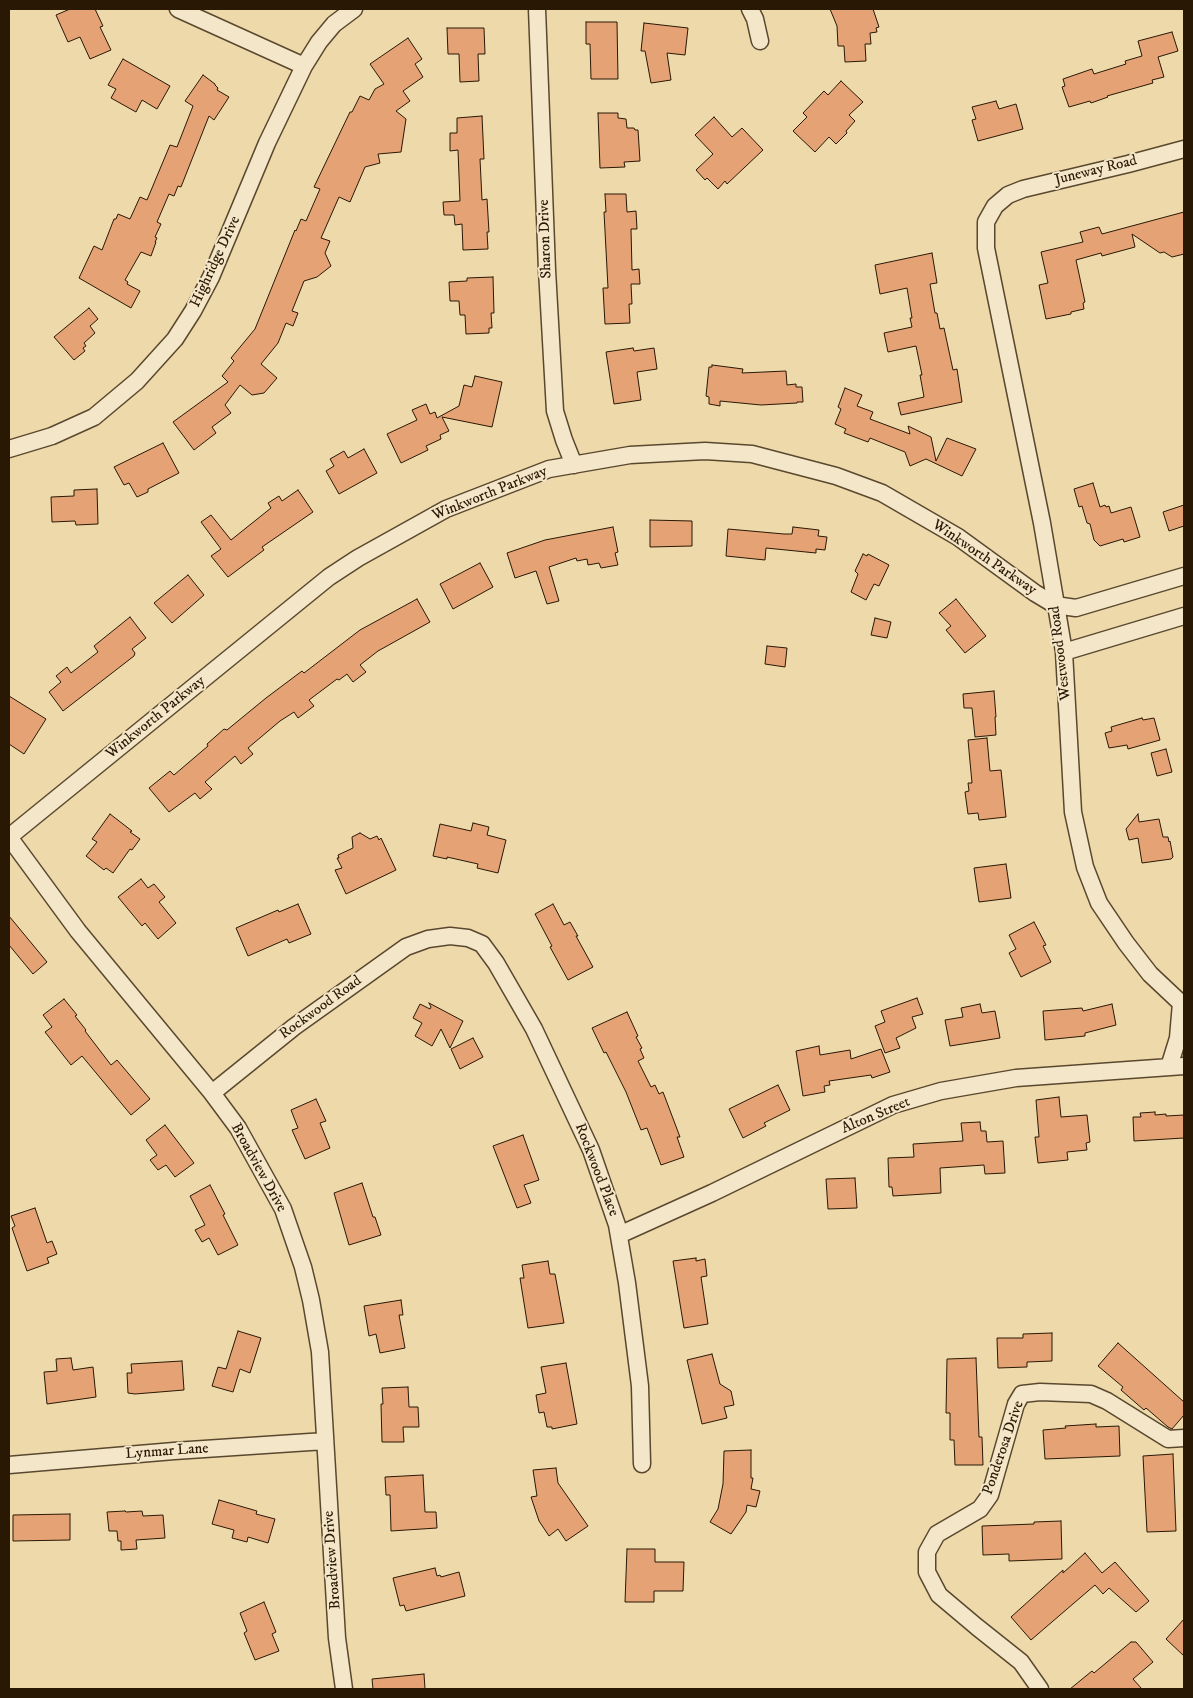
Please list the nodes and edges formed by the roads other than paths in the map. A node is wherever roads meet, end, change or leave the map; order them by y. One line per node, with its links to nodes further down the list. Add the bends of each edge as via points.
1 (178, 9): 6 (street)
2 (354, 9): 6 (street, Highridge Drive, via 334,24)
3 (537, 9): 10 (street, Sharon Drive, via 555,411)
4 (750, 9): 5 (street)
5 (760, 41)
6 (304, 66): 9 (street, Highridge Drive, via 211,277 175,339 137,381 94,417 52,436)
7 (1184, 149): 8 (street, Juneway Road)
8 (1008, 195): 12 (street, Westwood Road, via 995,206 986,222 986,248 1042,523)
9 (9, 449)
10 (574, 465): 12 (street, Winkworth Parkway, via 630,455 705,451 752,454 836,476 882,493 958,537); 15 (street, Winkworth Parkway, via 549,469 446,510 329,577)
11 (1184, 576): 12 (street, Winkworth Parkway, via 1076,608)
12 (1055, 605): 14 (street, Westwood Road)
13 (1184, 616): 14 (street)
14 (1064, 652): 17 (street, Westwood Road, via 1073,812 1085,867 1099,903 1126,943 1150,974)
15 (9, 837): 19 (street, Broadview Drive, via 78,931)
16 (438, 938): 19 (street, Rockwood Road, via 406,947 294,1027); 20 (street, Rockwood Place, via 468,938 482,944 496,963 534,1029 592,1150)
17 (1182, 1004): 18 (street, Westwood Road)
18 (1177, 1066): 20 (street, Alton Street, via 1016,1078 941,1091 893,1105)
19 (212, 1093): 22 (street, Broadview Drive, via 238,1128 283,1209 303,1267 320,1352)
20 (618, 1235): 23 (street, Rockwood Place, via 640,1386)
21 (1184, 1438): 26 (street, Ponderosa Drive, via 1168,1439 1091,1394 1022,1394 1016,1404 990,1495 980,1509 937,1534 927,1552 927,1572 939,1594 1021,1662)
22 (325, 1441): 24 (street, Lynmar Lane); 25 (street, Broadview Drive, via 337,1638)
23 (642, 1464)
24 (9, 1465)
25 (344, 1689)
26 (1040, 1689)

